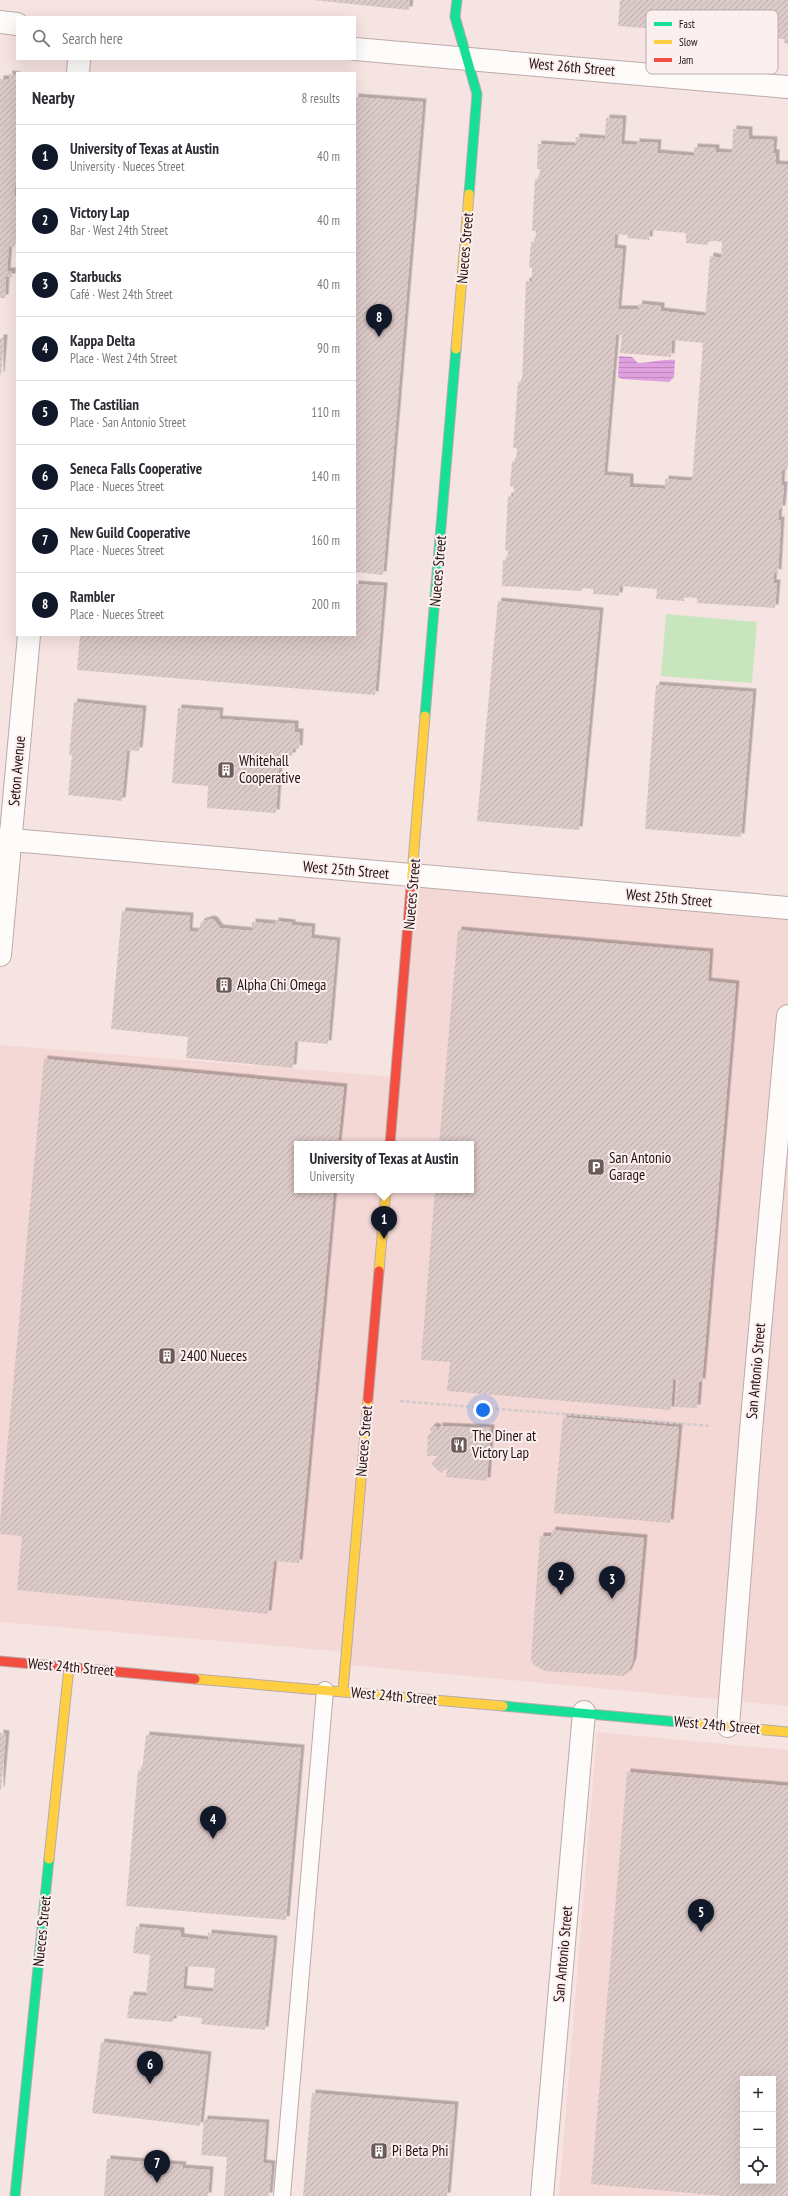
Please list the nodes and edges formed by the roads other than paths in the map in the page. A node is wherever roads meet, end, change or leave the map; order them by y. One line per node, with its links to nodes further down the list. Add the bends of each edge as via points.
1 (457, 0): 5 (street, Nueces Street, via 455,17)
2 (0, 22): 3 (street)
3 (16, 24)
4 (356, 49): 5 (street, West 26th Street)
5 (468, 58): 8 (street, West 26th Street); 11 (street, Nueces Street, via 477,94)
6 (79, 60): 7 (street)
7 (78, 72)
8 (788, 87)
9 (29, 636): 10 (street, Seton Avenue)
10 (5, 840): 11 (street, West 25th Street); 13 (street, Seton Avenue)
11 (413, 876): 12 (street, West 25th Street); 15 (street, Nueces Street)
12 (788, 908)
13 (0, 955)
14 (788, 1016): 22 (street, San Antonio Street, via 751,1430)
15 (390, 1141)
16 (386, 1193): 20 (street, Nueces Street)
17 (0, 1661): 18 (street, West 24th Street)
18 (69, 1667): 19 (street, West 24th Street); 24 (street, Nueces Street)
19 (325, 1690): 20 (street, West 24th Street); 25 (lane)
20 (343, 1691): 21 (street, West 24th Street)
21 (584, 1712): 22 (street, West 24th Street); 26 (street, San Antonio Street)
22 (728, 1726): 23 (street, West 24th Street)
23 (788, 1732)
24 (15, 2196)
25 (282, 2196)
26 (542, 2196)

